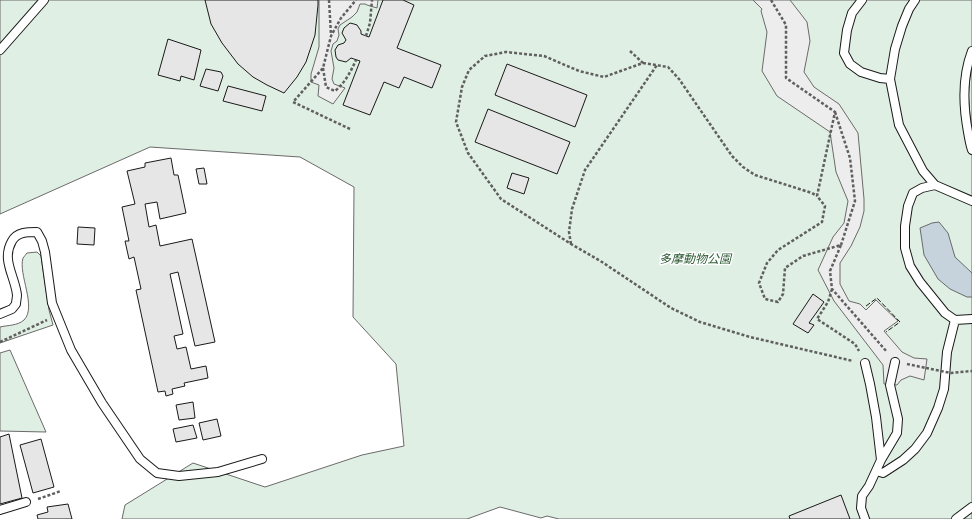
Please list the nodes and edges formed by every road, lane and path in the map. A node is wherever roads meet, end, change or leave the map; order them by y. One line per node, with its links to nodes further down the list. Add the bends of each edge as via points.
1 (44, 0): 10 (lane)
2 (329, 0): 8 (path)
3 (356, 0): 8 (path, via 340,18)
4 (372, 0): 9 (path)
5 (771, 0): 18 (path, via 786,24 786,78)
6 (862, 0): 17 (lane, via 852,13 844,53 850,64 861,72)
7 (915, 0): 17 (lane, via 902,26)
8 (331, 36): 16 (path)
9 (366, 36)
10 (0, 50)
11 (630, 51): 14 (path)
12 (972, 51): 20 (lane, via 966,71 964,92)
13 (356, 60): 16 (path, via 341,87 335,91 326,87)
14 (643, 63): 15 (path); 24 (path, via 604,77 579,71 544,56 506,52 485,56 469,70 462,87 456,122 468,153 501,199)
15 (657, 65): 22 (path, via 668,67 679,79 732,156 743,167 755,175); 24 (path, via 586,170 572,209 569,232)
16 (323, 68): 19 (path, via 292,102)
17 (890, 79): 21 (lane, via 899,125 923,171)
18 (834, 112): 22 (path); 25 (path, via 850,158 855,201)
19 (350, 129)
20 (972, 150)
21 (935, 185): 23 (lane); 29 (lane, via 922,188 913,194 905,226 905,248 910,266 920,282 945,313)
22 (817, 196): 25 (path, via 825,206 822,222 778,250 767,263 759,283 765,299 778,302 783,294 786,268 797,260)
23 (972, 201)
24 (571, 244): 33 (path, via 671,308 700,322 750,337)
25 (841, 245): 26 (path, via 830,271)
26 (832, 290): 32 (path); 33 (path, via 817,319 855,344)
27 (0, 314): 28 (lane, via 12,309 16,304 17,294 7,257 14,236 26,231 36,232 42,241 52,303)
28 (58, 315): 31 (path); 35 (lane, via 71,350 102,403 140,459 157,472 179,476 218,472)
29 (955, 320): 30 (lane); 37 (lane, via 947,352 944,389 927,434 903,460 883,473)
30 (972, 320)
31 (0, 342)
32 (895, 362): 34 (path, bridge, via 951,373); 36 (lane, via 890,385 898,419 897,433)
33 (865, 364): 36 (lane, via 876,417)
34 (972, 371)
35 (262, 459)
36 (881, 460): 37 (lane)
37 (876, 471): 42 (lane, via 862,496 861,508)
38 (61, 491): 39 (path)
39 (26, 502): 41 (lane)
40 (972, 507): 43 (lane)
41 (0, 510)
42 (865, 519)
43 (956, 519)

